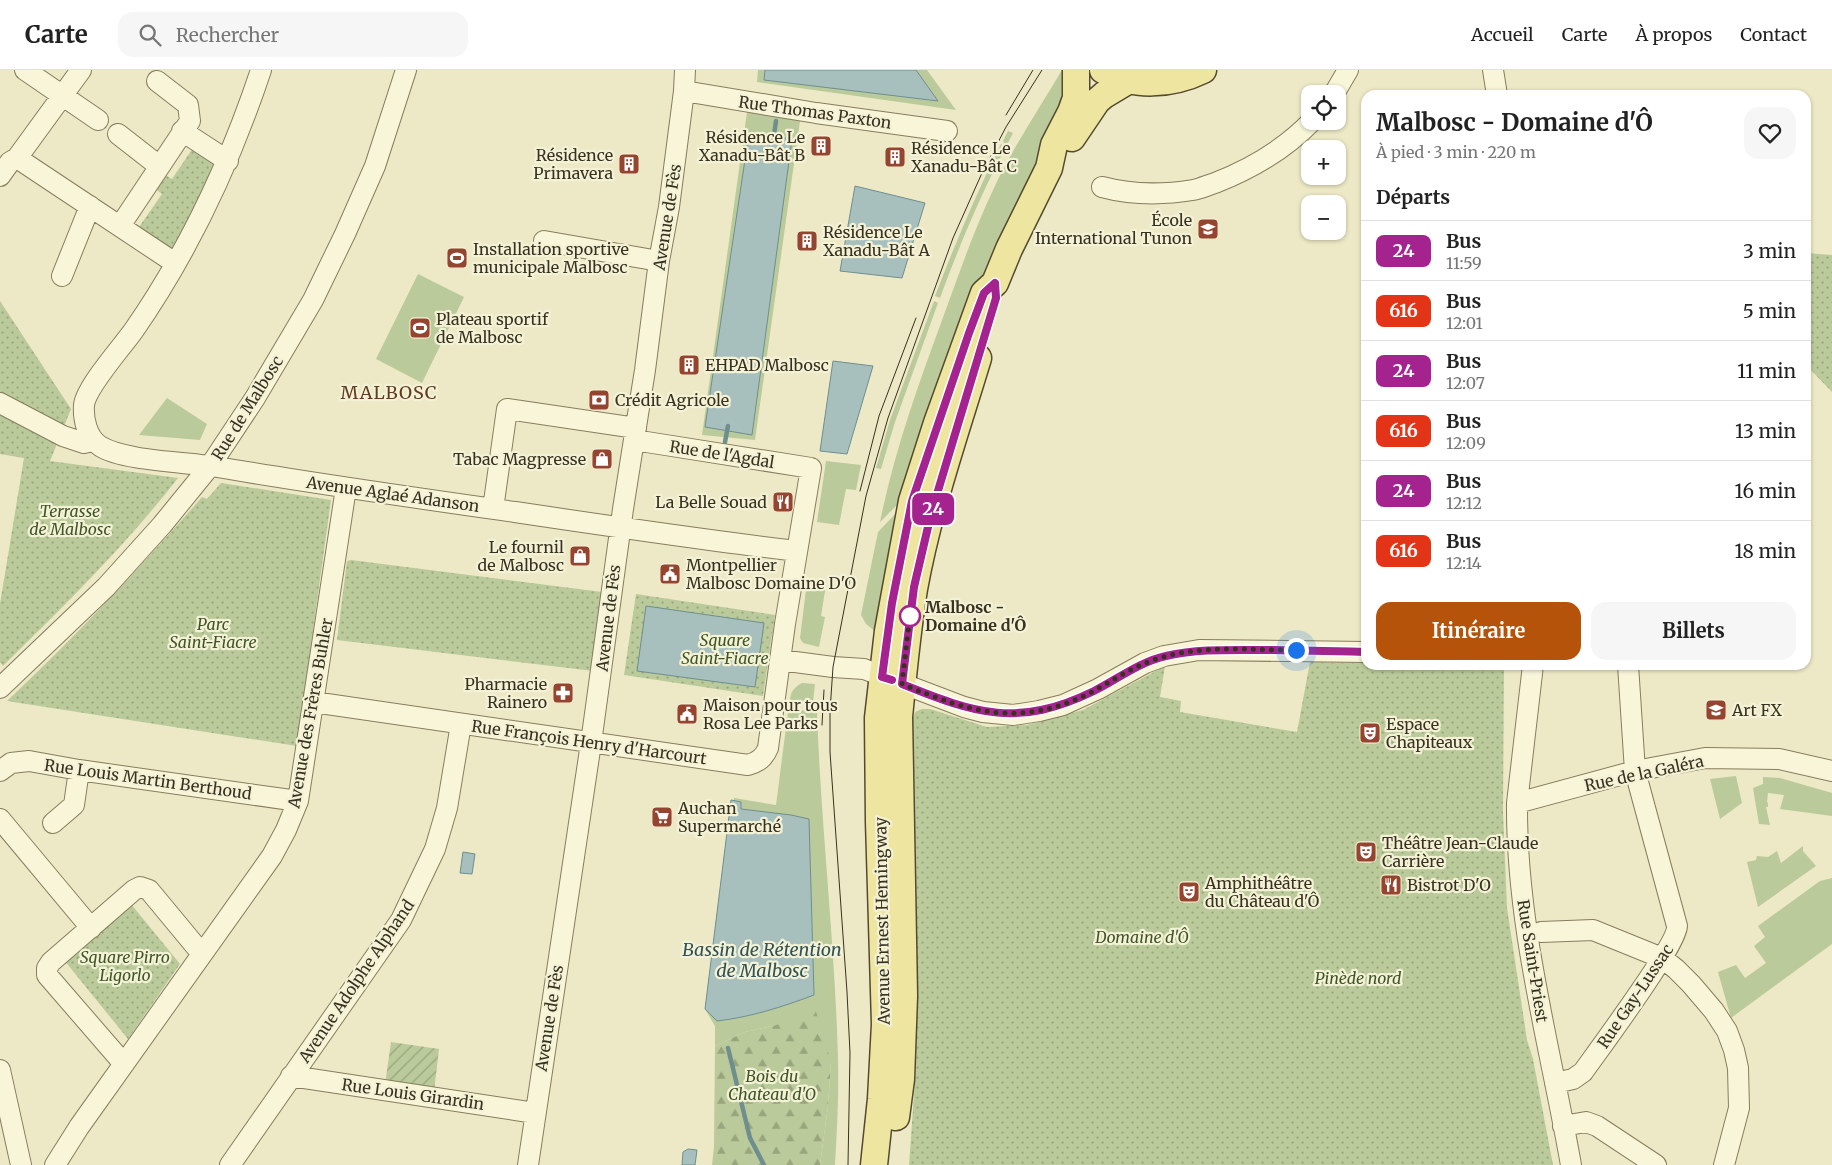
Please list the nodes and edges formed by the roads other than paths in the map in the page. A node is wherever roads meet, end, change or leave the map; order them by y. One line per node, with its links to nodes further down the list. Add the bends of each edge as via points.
1 (25, 70): 16 (street)
2 (81, 70): 16 (street)
3 (261, 70): 23 (street)
4 (406, 70): 38 (street, Rue de Malbosc, via 375,166 313,300)
5 (685, 70): 15 (street, Avenue de Fès)
6 (1076, 70): 25 (main road, Avenue Ernest Hemingway, via 1076,98 1054,145)
7 (1103, 70): 11 (main road)
8 (1203, 70): 11 (main road, via 1166,82)
9 (1348, 70): 13 (street)
10 (1493, 70): 14 (street)
11 (1129, 80): 25 (main road, Avenue Ernest Hemingway, via 1097,102 1064,152)
12 (157, 81): 20 (street, via 188,105 190,121)
13 (1339, 85)
14 (1496, 90)
15 (684, 91): 19 (street, Rue Thomas Paxton); 31 (street, Avenue de Fès)
16 (62, 96): 17 (street); 22 (street)
17 (98, 120)
18 (1304, 130): 27 (street, via 1268,157 1195,190 1155,194 1125,193)
19 (947, 131)
20 (182, 132): 23 (street); 24 (street)
21 (118, 134): 24 (street)
22 (17, 158): 26 (street); 28 (street)
23 (228, 161): 32 (street)
24 (159, 166): 29 (street)
25 (1049, 168): 34 (main road, Avenue Ernest Hemingway)
26 (0, 176)
27 (1102, 187)
28 (90, 206): 29 (street); 33 (street)
29 (120, 226): 32 (street)
30 (544, 241): 31 (street)
31 (660, 261): 36 (street, Avenue de Fès)
32 (176, 263): 37 (street, via 84,403 84,417)
33 (62, 276)
34 (995, 283): 48 (main road, Avenue Ernest Hemingway, via 996,298 929,523 914,587); 48 (main road, Avenue Ernest Hemingway, via 984,293 912,501 892,603)
35 (0, 403): 37 (street, Avenue Aglaé Adanson, via 64,436 84,443)
36 (635, 434): 39 (street, Rue de l'Agdal); 41 (street, Rue de l'Agdal, via 508,409); 42 (street, Avenue de Fès)
37 (94, 441): 38 (street, Avenue Aglaé Adanson, via 110,451 132,456)
38 (210, 466): 40 (street, Avenue Aglaé Adanson); 49 (street, Rue de Malbosc, via 106,587)
39 (811, 468): 43 (street, Rue François Henry d'Harcourt)
40 (346, 488): 41 (street, Avenue Aglaé Adanson); 50 (street, Avenue des Frères Buhler)
41 (493, 509): 42 (street, Avenue Aglaé Adanson)
42 (620, 528): 43 (street, Avenue Aglaé Adanson); 52 (street, Avenue de Fès)
43 (797, 552): 45 (street, Rue François Henry d'Harcourt)
44 (1361, 652): 48 (street, via 1199,650 1164,656 1063,705 1013,714 964,707)
45 (780, 660): 48 (street); 52 (street, Rue François Henry d'Harcourt, via 768,748 766,755 757,762 748,765)
46 (1532, 670): 58 (street, Rue Saint-Priest)
47 (1628, 670): 55 (street, Rue Gay-Lussac)
48 (883, 677): 75 (main road, Avenue Ernest Hemingway, via 878,753 885,1024); 76 (main road, Avenue Ernest Hemingway, via 899,718 904,996 901,1079)
49 (0, 688)
50 (313, 702): 51 (street, Rue François Henry d'Harcourt); 57 (street, Avenue des Frères Buhler)
51 (461, 724): 52 (street, Rue François Henry d'Harcourt); 67 (street, Avenue Adolphe Alphand, via 447,808 420,883 401,920)
52 (591, 743): 69 (street, Avenue de Fès)
53 (79, 770): 54 (street, Rue Louis Martin Berthoud, via 29,761 11,763); 57 (street, Rue Louis Martin Berthoud); 60 (street, via 74,805)
54 (0, 771)
55 (1636, 771): 56 (street, Rue de la Galéra, via 1705,758 1779,759); 58 (street, Rue de la Galéra); 64 (street, Rue Gay-Lussac, via 1678,931)
56 (1832, 771)
57 (298, 801): 63 (street, Avenue des Frères Buhler, via 272,856)
58 (1517, 803): 68 (street, Rue Saint-Priest, via 1526,931)
59 (0, 819): 61 (street)
60 (53, 823)
61 (91, 928): 63 (street, via 140,887 149,890); 65 (street, via 46,968 48,975)
62 (1541, 932): 64 (street, via 1594,930)
63 (202, 954): 65 (street, Avenue des Frères Buhler)
64 (1662, 958): 68 (street, Rue Gay-Lussac, via 1583,1072); 79 (street, via 1676,968 1714,1010 1734,1050 1739,1108)
65 (124, 1064): 72 (street, Avenue des Frères Buhler)
66 (0, 1070): 71 (street)
67 (291, 1076): 69 (street, Rue Louis Girardin); 73 (street, Avenue Adolphe Alphand)
68 (1555, 1083): 70 (street, Rue Saint-Priest)
69 (535, 1113): 74 (street, Avenue de Fès)
70 (1564, 1126): 77 (street, Rue Saint-Priest); 78 (street, via 1586,1122 1597,1126)
71 (21, 1165)
72 (55, 1165)
73 (230, 1165)
74 (528, 1165)
75 (874, 1165)
76 (889, 1165)
77 (1571, 1165)
78 (1656, 1165)
79 (1724, 1165)

